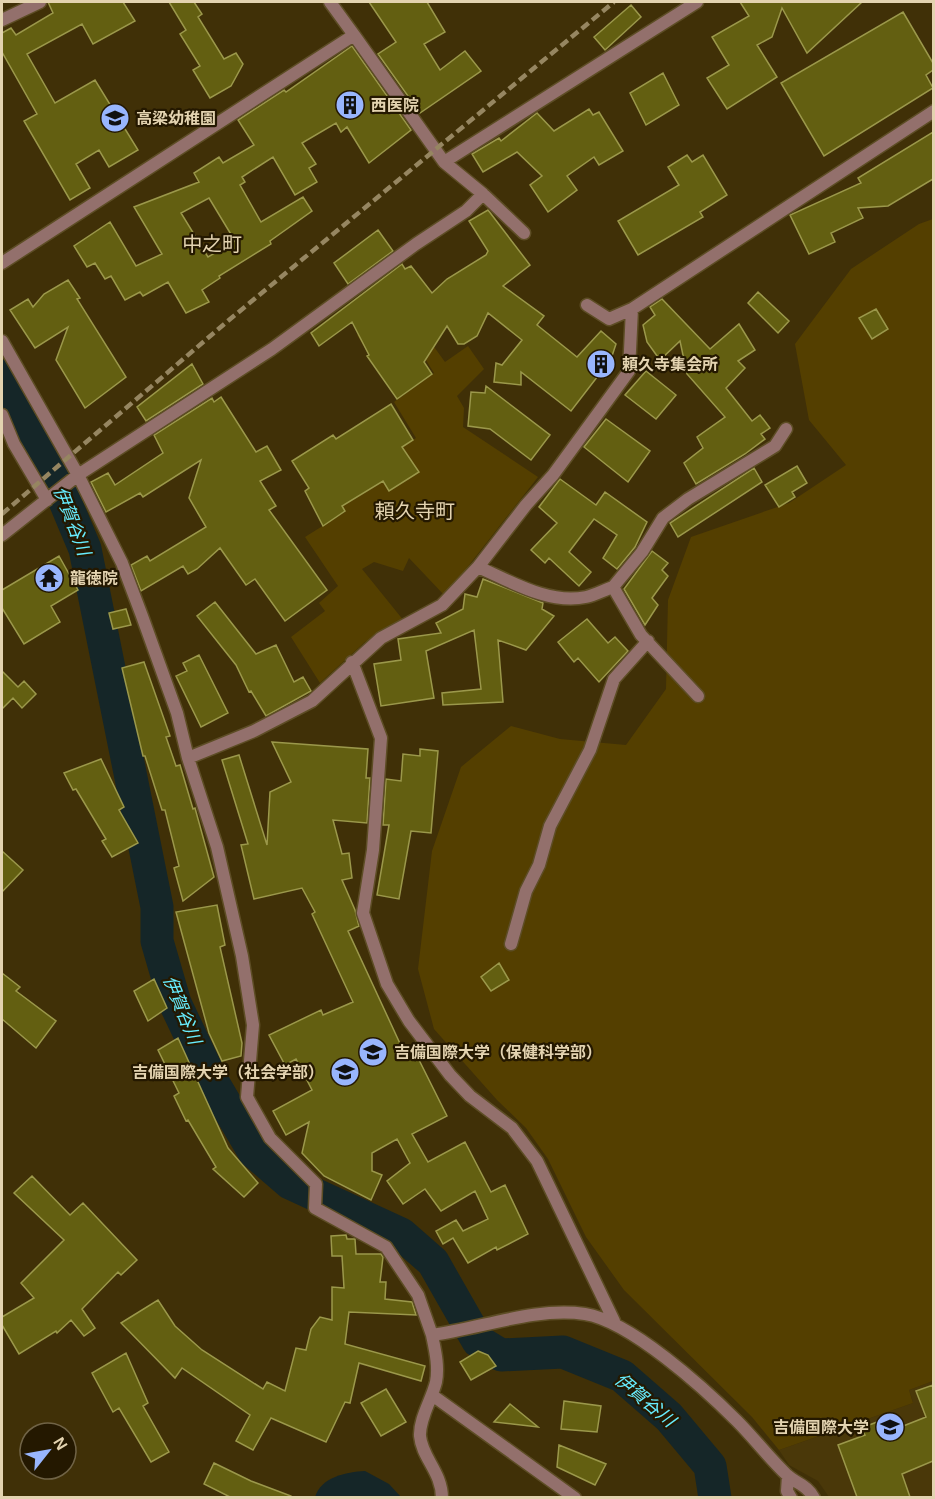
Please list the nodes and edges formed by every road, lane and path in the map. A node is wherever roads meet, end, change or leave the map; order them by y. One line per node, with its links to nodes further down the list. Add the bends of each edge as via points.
1 (40, 2): 4 (street)
2 (330, 2): 5 (street)
3 (697, 2): 7 (street)
4 (2, 20)
5 (354, 35): 7 (street); 10 (street)
6 (933, 111): 12 (street)
7 (444, 162): 8 (street)
8 (483, 194): 9 (street); 18 (street, via 466,211 272,349)
9 (524, 233)
10 (2, 263)
11 (587, 305): 12 (street, via 609,319)
12 (632, 309): 21 (street, via 629,371 553,475)
13 (2, 341): 18 (street)
14 (2, 415): 16 (street)
15 (786, 429): 22 (street, via 775,446 663,518 642,552)
16 (14, 444): 17 (street); 19 (street)
17 (2, 449)
18 (78, 475): 19 (street); 26 (street, via 122,563 177,713)
19 (48, 499): 20 (street)
20 (2, 535)
21 (478, 567): 22 (street, via 533,591 563,598 586,597); 24 (street, via 442,605 381,638)
22 (613, 586): 23 (street, via 615,596)
23 (648, 641): 25 (street); 27 (street, via 614,679 590,750 550,826)
24 (352, 662): 26 (street, via 312,701 254,731); 28 (street, via 381,738 373,850 363,913 387,984 450,1075 512,1128 537,1161)
25 (699, 696)
26 (188, 758): 29 (street, via 217,848 242,956 253,1025 247,1097 270,1138 316,1184 315,1208 386,1247)
27 (511, 944)
28 (614, 1322): 29 (street, via 586,1314 549,1313); 31 (street, via 686,1375 737,1420)
29 (438, 1334): 30 (street, via 438,1368)
30 (432, 1395): 32 (street, via 420,1432 421,1443 438,1473); 33 (street)
31 (789, 1476): 34 (street, via 787,1491); 35 (street, via 807,1487)
32 (442, 1497)
33 (575, 1497)
34 (791, 1497)
35 (814, 1497)

